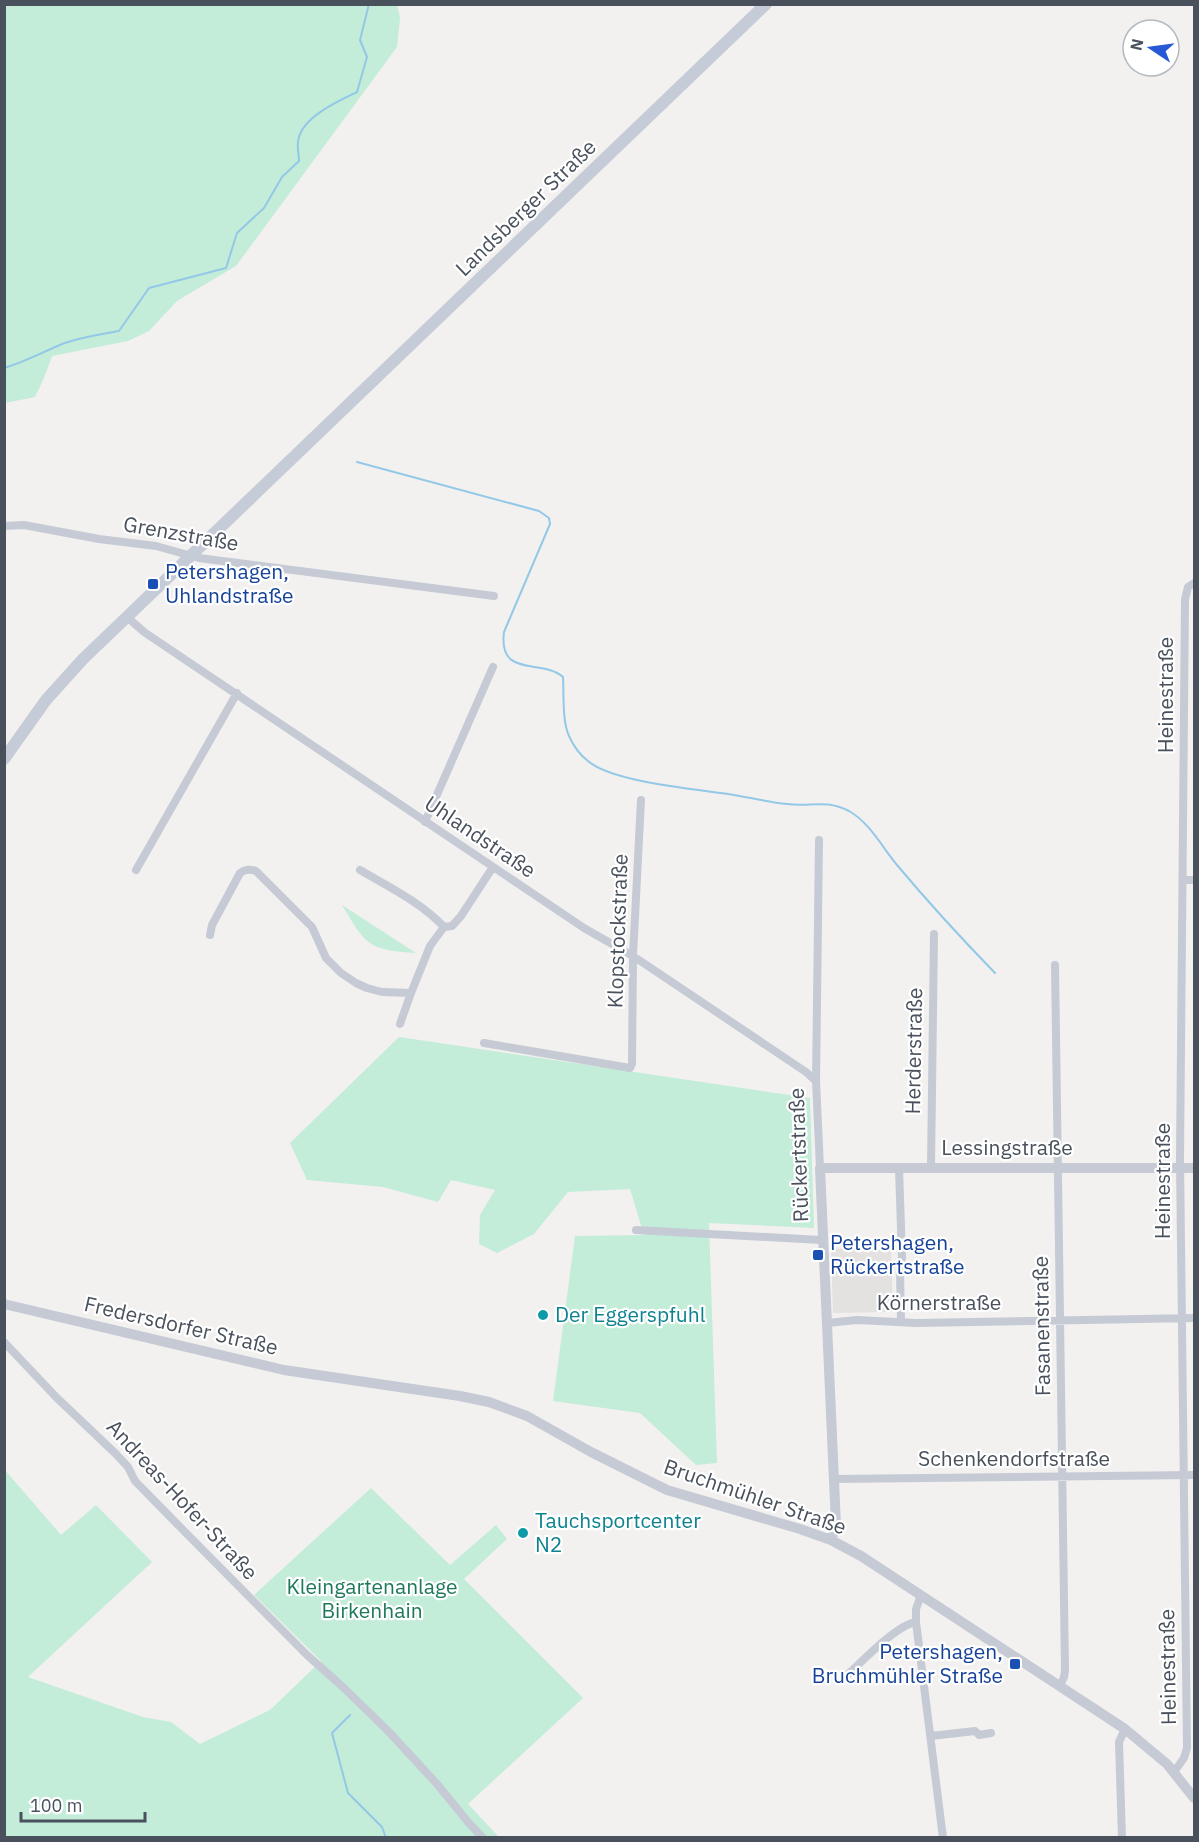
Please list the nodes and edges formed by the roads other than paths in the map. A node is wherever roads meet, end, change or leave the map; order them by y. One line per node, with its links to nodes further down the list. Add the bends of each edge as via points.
1 (766, 4): 3 (main road, Landsberger Straße)
2 (4, 526): 3 (street, Grenzstraße, via 24,525)
3 (191, 555): 5 (street, Grenzstraße); 6 (main road, Landsberger Straße)
4 (1191, 585): 16 (street, Heinestraße, via 1185,599)
5 (494, 596)
6 (127, 617): 8 (street, Uhlandstraße); 9 (main road, Landsberger Straße, via 46,700)
7 (493, 667): 11 (street)
8 (237, 693): 11 (street, Uhlandstraße); 14 (street)
9 (4, 759)
10 (641, 800): 21 (street, Klopstockstraße)
11 (424, 822): 13 (street, Uhlandstraße)
12 (819, 840): 26 (street, Rückertstraße)
13 (493, 867): 18 (street, via 461,916 452,926); 21 (street, Uhlandstraße)
14 (136, 870)
15 (360, 870): 18 (street)
16 (1183, 880): 17 (street); 31 (street, Heinestraße)
17 (1194, 880)
18 (444, 927): 23 (street, via 430,946)
19 (934, 934): 30 (street, Herderstraße)
20 (210, 935): 23 (street, via 240,873 246,869 256,871 312,927 326,958 341,973 382,992)
21 (633, 956): 25 (street, Klopstockstraße, via 630,1068); 26 (street, Uhlandstraße)
22 (1055, 964): 27 (street, Fasanenstraße)
23 (411, 993): 24 (street)
24 (400, 1024)
25 (484, 1043)
26 (816, 1081): 28 (street, Rückertstraße)
27 (1058, 1167): 30 (street, Lessingstraße); 31 (street, Lessingstraße); 38 (street, Fasanenstraße)
28 (820, 1168): 29 (street, Lessingstraße); 34 (street, Rückertstraße)
29 (899, 1168): 30 (street, Lessingstraße); 39 (street)
30 (931, 1168)
31 (1180, 1168): 32 (street, Lessingstraße); 36 (street, Heinestraße)
32 (1194, 1168)
33 (636, 1230): 34 (street)
34 (822, 1240): 40 (street, Rückertstraße)
35 (4, 1304): 42 (street, Fredersdorfer Straße, via 284,1370)
36 (1181, 1318): 37 (street, Körnerstraße); 38 (street, Körnerstraße); 43 (street, Heinestraße)
37 (1194, 1318)
38 (1061, 1321): 39 (street, Körnerstraße); 45 (street, Fasanenstraße)
39 (901, 1322): 40 (street, Körnerstraße)
40 (827, 1323): 46 (street, Rückertstraße)
41 (4, 1342): 58 (street, Andreas-Hofer-Straße, via 307,1655 389,1732)
42 (350, 1380): 47 (street, Bruchmühler Straße, via 489,1402 527,1416 667,1490)
43 (1184, 1475): 44 (street, Schenkendorfstraße); 45 (street, Schenkendorfstraße); 50 (street, Heinestraße)
44 (1194, 1475)
45 (1062, 1477): 46 (street, Schenkendorfstraße); 52 (street, Fasanenstraße, via 1065,1671)
46 (833, 1479): 47 (street, Rückertstraße, via 836,1525)
47 (831, 1540): 48 (street, Bruchmühler Straße)
48 (921, 1595): 49 (street); 52 (street, Bruchmühler Straße)
49 (916, 1622): 51 (street, via 895,1633); 55 (street)
50 (1190, 1625): 56 (street, Heinestraße, via 1187,1748)
51 (845, 1677)
52 (1060, 1686): 53 (street, Bruchmühler Straße)
53 (1125, 1729): 56 (street, Bruchmühler Straße); 60 (street, via 1119,1742)
54 (991, 1734): 55 (street, via 979,1735 975,1731)
55 (931, 1736): 59 (street)
56 (1174, 1772): 57 (street, Bruchmühler Straße)
57 (1193, 1792)
58 (483, 1838)
59 (943, 1838)
60 (1122, 1838)

